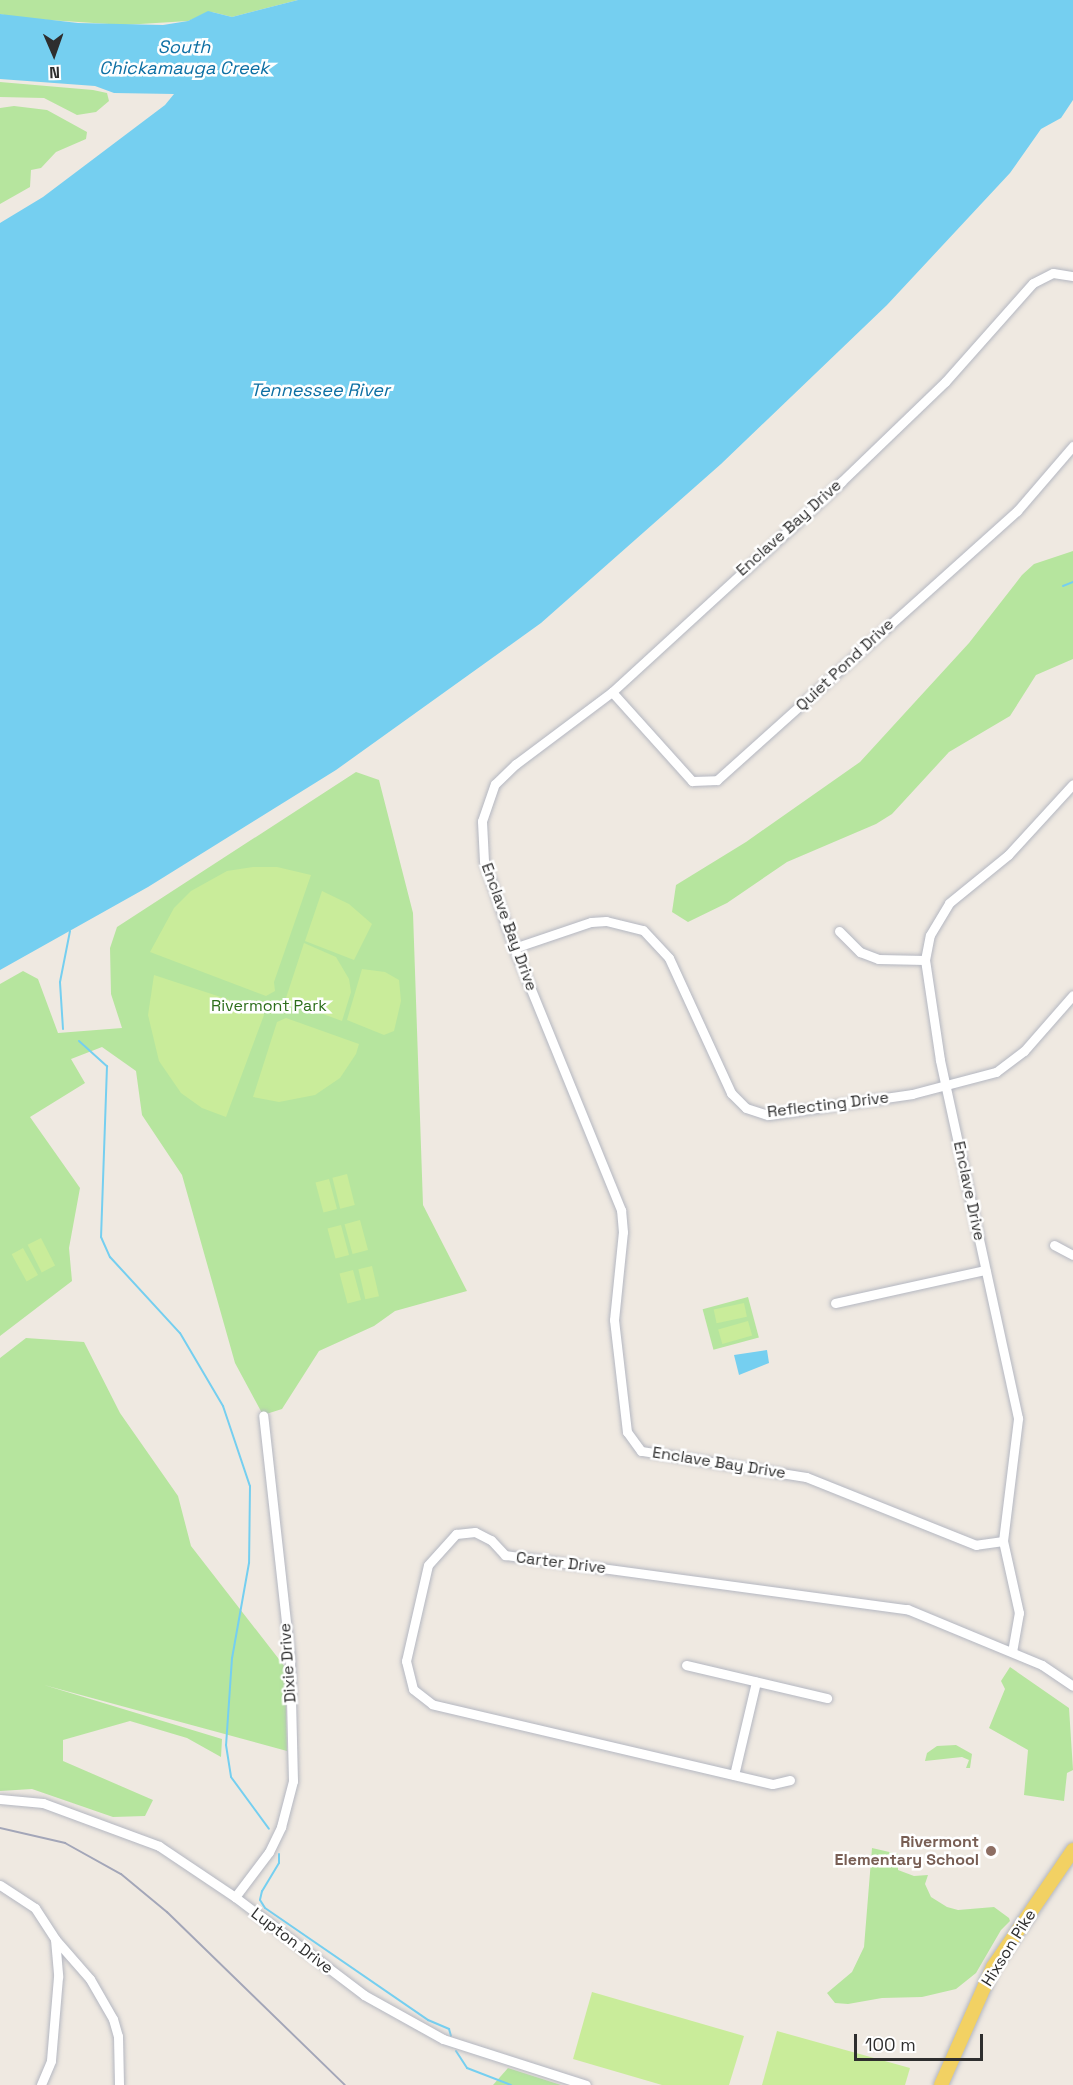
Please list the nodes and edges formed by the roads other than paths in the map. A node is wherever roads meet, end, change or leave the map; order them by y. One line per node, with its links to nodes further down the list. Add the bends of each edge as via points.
1 (1073, 276): 3 (street, Enclave Bay Drive, via 1053,273 1033,283 937,390)
2 (1073, 446): 3 (street, Quiet Pond Drive, via 1017,511 717,780 692,780)
3 (612, 692): 6 (street, Enclave Bay Drive, via 516,764 495,784 486,803 482,831 484,861)
4 (1073, 784): 7 (street, Enclave Drive, via 1008,855 949,903 930,935)
5 (839, 931): 7 (street, via 861,952 878,959)
6 (514, 948): 9 (street, Reflecting Drive, via 591,922 606,921 643,930 669,958 731,1093 756,1113 789,1113); 15 (street, Enclave Bay Drive, via 621,1210 623,1232 614,1320 627,1432 641,1451 806,1477 976,1545)
7 (925, 960): 9 (street, Enclave Drive)
8 (1073, 995): 9 (street, Reflecting Drive, via 1013,1062 996,1072)
9 (946, 1087): 12 (street, Enclave Drive)
10 (1054, 1245): 11 (street)
11 (1073, 1255)
12 (985, 1270): 13 (street); 15 (street, Enclave Drive, via 1018,1418)
13 (835, 1303)
14 (263, 1415): 26 (street, Dixie Drive, via 290,1658 294,1781 273,1844)
15 (1003, 1541): 16 (street, Enclave Drive, via 1019,1613)
16 (1012, 1653): 19 (street, Carter Drive, via 1042,1665); 21 (street, Carter Drive, via 908,1609 505,1555 491,1540 475,1532 456,1534 444,1543 428,1565 419,1592 406,1661 412,1689 432,1704)
17 (686, 1665): 18 (street)
18 (756, 1682): 20 (street); 21 (street)
19 (1073, 1686)
20 (827, 1698)
21 (734, 1775): 22 (street, Carter Drive, via 772,1785)
22 (790, 1780)
23 (0, 1799): 26 (street, Lupton Drive, via 43,1803 129,1832 180,1858)
24 (1073, 1850): 31 (main road, Hixson Pike, via 993,1967)
25 (0, 1885): 27 (street, via 36,1908)
26 (235, 1897): 30 (street, Lupton Drive, via 364,1995 443,2039)
27 (55, 1939): 28 (street, via 58,1977 51,2061); 29 (street, via 90,1979 113,2019 118,2036)
28 (41, 2085)
29 (119, 2085)
30 (586, 2085)
31 (941, 2085)

